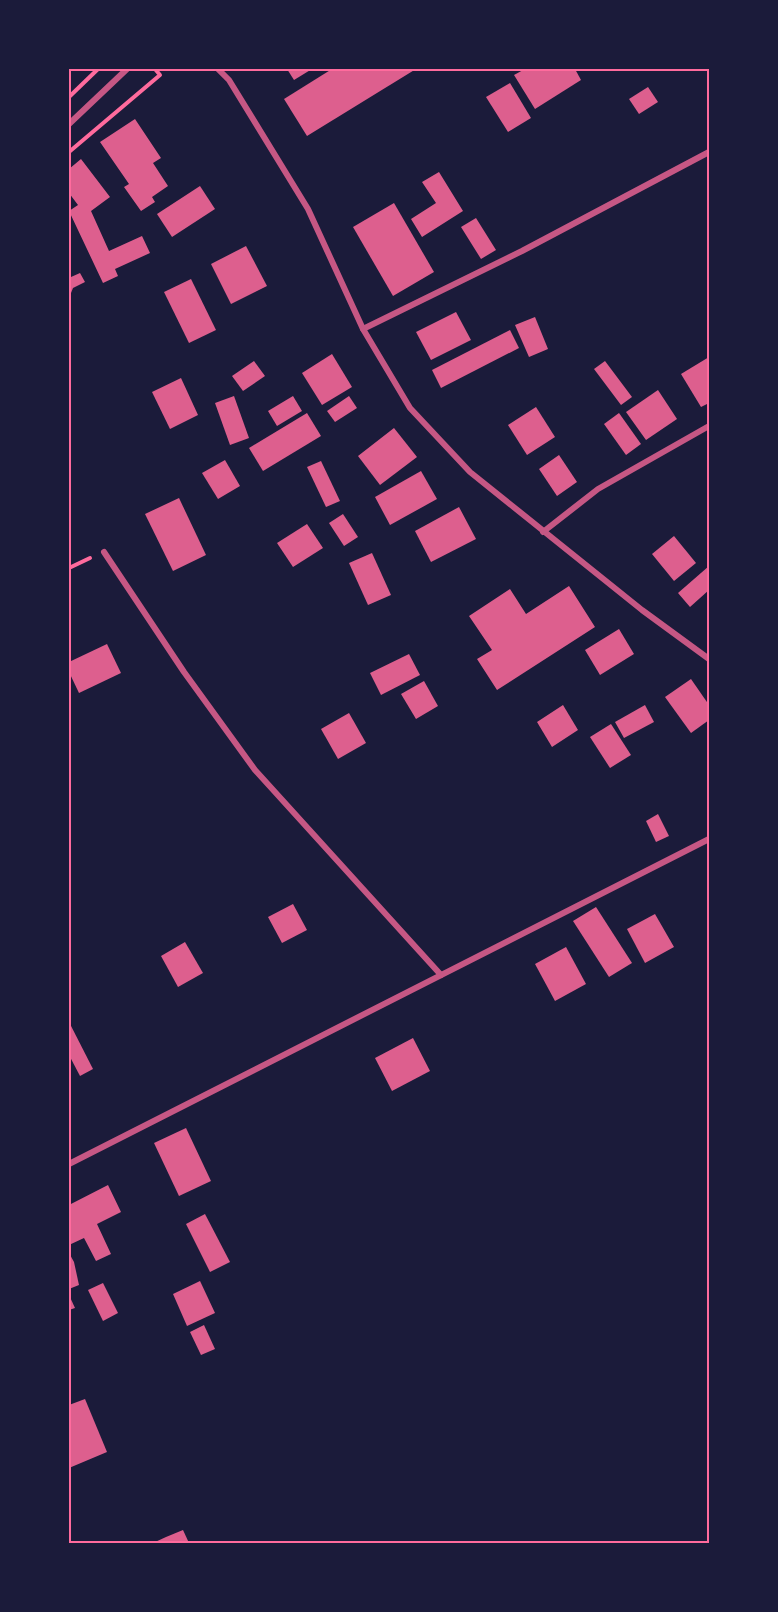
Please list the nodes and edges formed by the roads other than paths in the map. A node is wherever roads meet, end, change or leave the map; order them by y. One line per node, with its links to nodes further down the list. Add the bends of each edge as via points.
1 (127, 69): 3 (street)
2 (218, 69): 5 (street, via 229,80 308,208)
3 (69, 124)
4 (709, 152): 5 (street)
5 (363, 329): 7 (street, via 410,408 470,472)
6 (709, 426): 7 (street, via 598,489)
7 (543, 532): 9 (street)
8 (104, 552): 11 (street, via 255,770)
9 (709, 659)
10 (709, 839): 11 (street)
11 (441, 975): 12 (street)
12 (69, 1164)

